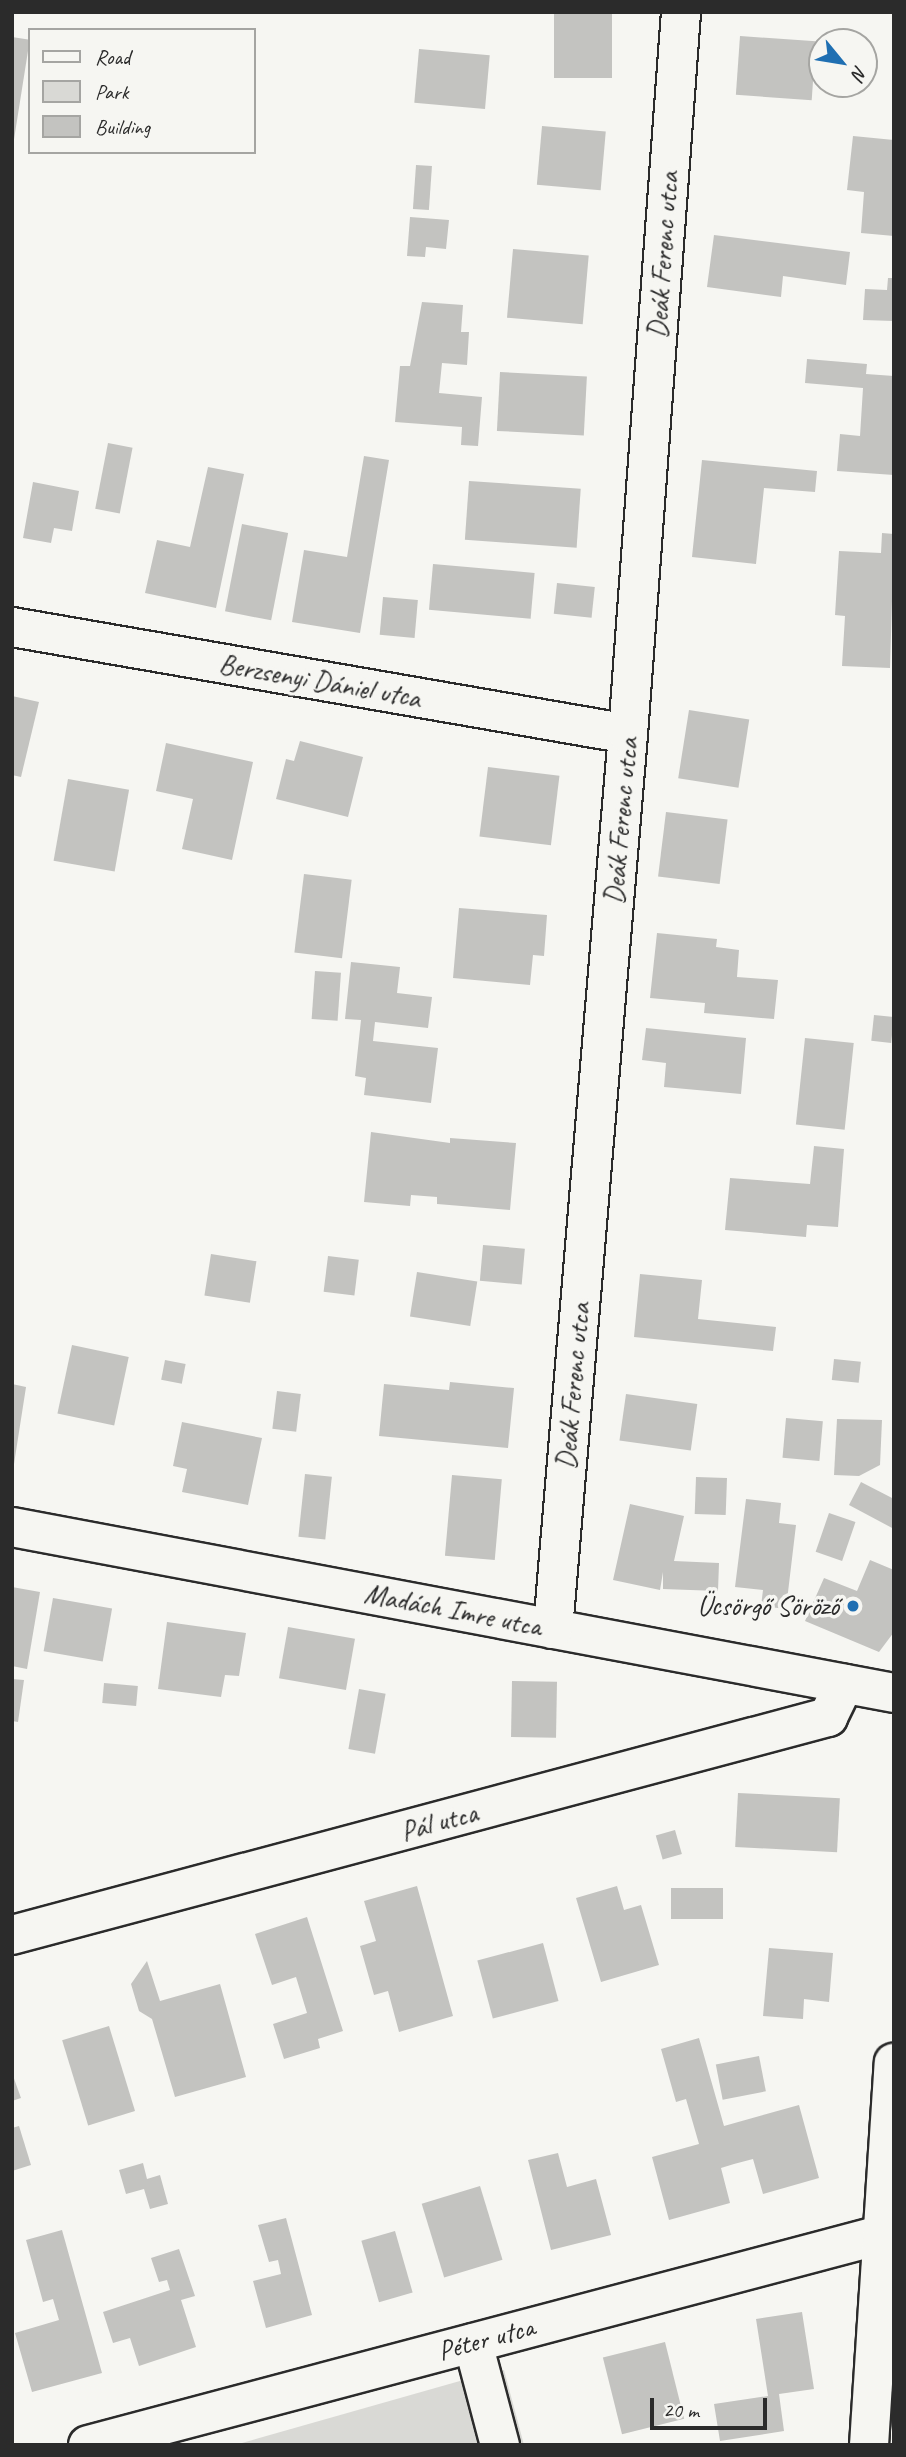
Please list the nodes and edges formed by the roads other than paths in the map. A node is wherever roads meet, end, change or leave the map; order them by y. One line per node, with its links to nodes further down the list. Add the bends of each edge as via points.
1 (681, 12): 3 (street, Deák Ferenc utca)
2 (12, 627): 3 (street, Berzsenyi Dániel utca)
3 (628, 734): 5 (street, Deák Ferenc utca)
4 (12, 1527): 5 (street, Madách Imre utca)
5 (552, 1629): 6 (street, Madách Imre utca)
6 (845, 1684): 7 (street, Madách Imre utca); 8 (street, Pál utca, via 828,1717)
7 (894, 1693)
8 (12, 1935)
9 (894, 2063): 10 (street)
10 (884, 2234): 11 (street, Péter utca); 12 (street)
11 (473, 2343): 13 (street, Péter utca); 14 (street)
12 (878, 2421)
13 (88, 2445)
14 (500, 2445)

